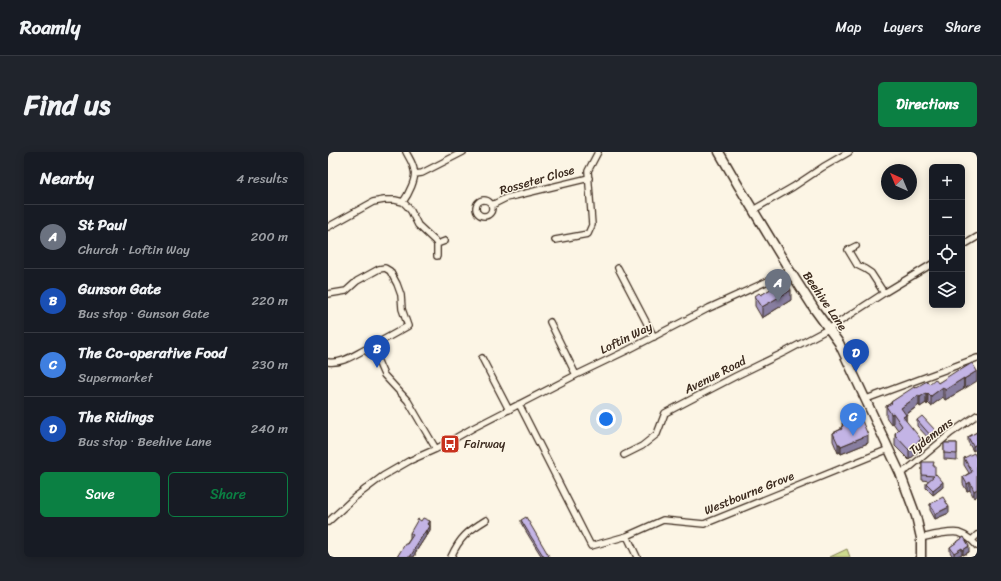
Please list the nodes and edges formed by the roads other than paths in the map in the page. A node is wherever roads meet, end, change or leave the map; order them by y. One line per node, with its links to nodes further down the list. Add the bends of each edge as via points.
1 (406, 152): 6 (street)
2 (463, 152): 6 (street, via 422,173)
3 (598, 152): 7 (street, via 588,171)
4 (719, 152): 10 (main road, Beehive Lane)
5 (849, 152): 10 (street)
6 (415, 174): 8 (street, via 408,196)
7 (589, 178): 9 (street, Rosseter Close, via 506,198); 13 (street, via 592,225 588,234)
8 (403, 202): 11 (street, via 373,202); 15 (street, via 418,225)
9 (492, 205)
10 (753, 210): 21 (main road, Beehive Lane)
11 (328, 227)
12 (977, 237): 16 (street)
13 (556, 240)
14 (445, 241): 15 (street)
15 (437, 244): 18 (street)
16 (965, 244)
17 (856, 246): 22 (street, via 848,250 857,265 871,273)
18 (437, 256)
19 (929, 266): 22 (street, Avenue Road)
20 (618, 268): 26 (street)
21 (790, 270): 25 (main road, Beehive Lane, via 815,310); 26 (street, Loftin Way)
22 (884, 293): 25 (street, Avenue Road)
23 (328, 294): 27 (street, via 346,291 379,269 385,268 390,271 401,295 402,309 408,326)
24 (550, 322): 33 (street)
25 (830, 328): 34 (main road, Beehive Lane, via 840,343); 40 (street, Avenue Road, via 665,413 656,434 642,446)
26 (654, 337): 33 (street, Loftin Way)
27 (381, 342): 28 (street); 31 (street)
28 (365, 350): 31 (street); 32 (street, via 345,360)
29 (482, 358): 36 (street)
30 (977, 358): 34 (street)
31 (377, 359): 38 (street, via 384,375 414,409)
32 (328, 362)
33 (576, 375): 35 (street, Loftin Way)
34 (866, 399): 39 (main road, Beehive Lane)
35 (519, 404): 36 (street, Loftin Way); 45 (street, Westbourne Grove, via 591,546)
36 (508, 410): 38 (street, Loftin Way)
37 (977, 415): 41 (street, Tydemans)
38 (436, 448): 43 (street, Loftin Way, via 384,476 355,497)
39 (889, 449): 41 (main road, Beehive Lane); 45 (street, Westbourne Grove, via 704,524 663,520)
40 (624, 455)
41 (900, 473): 46 (main road, Beehive Lane, via 916,516)
42 (486, 520): 49 (street, via 464,536)
43 (328, 522)
44 (977, 534): 47 (street)
45 (627, 536): 50 (street)
46 (921, 538): 47 (street, via 958,533); 51 (main road, Beehive Lane)
47 (972, 540): 48 (street)
48 (977, 546)
49 (451, 557)
50 (637, 557)
51 (921, 557)

